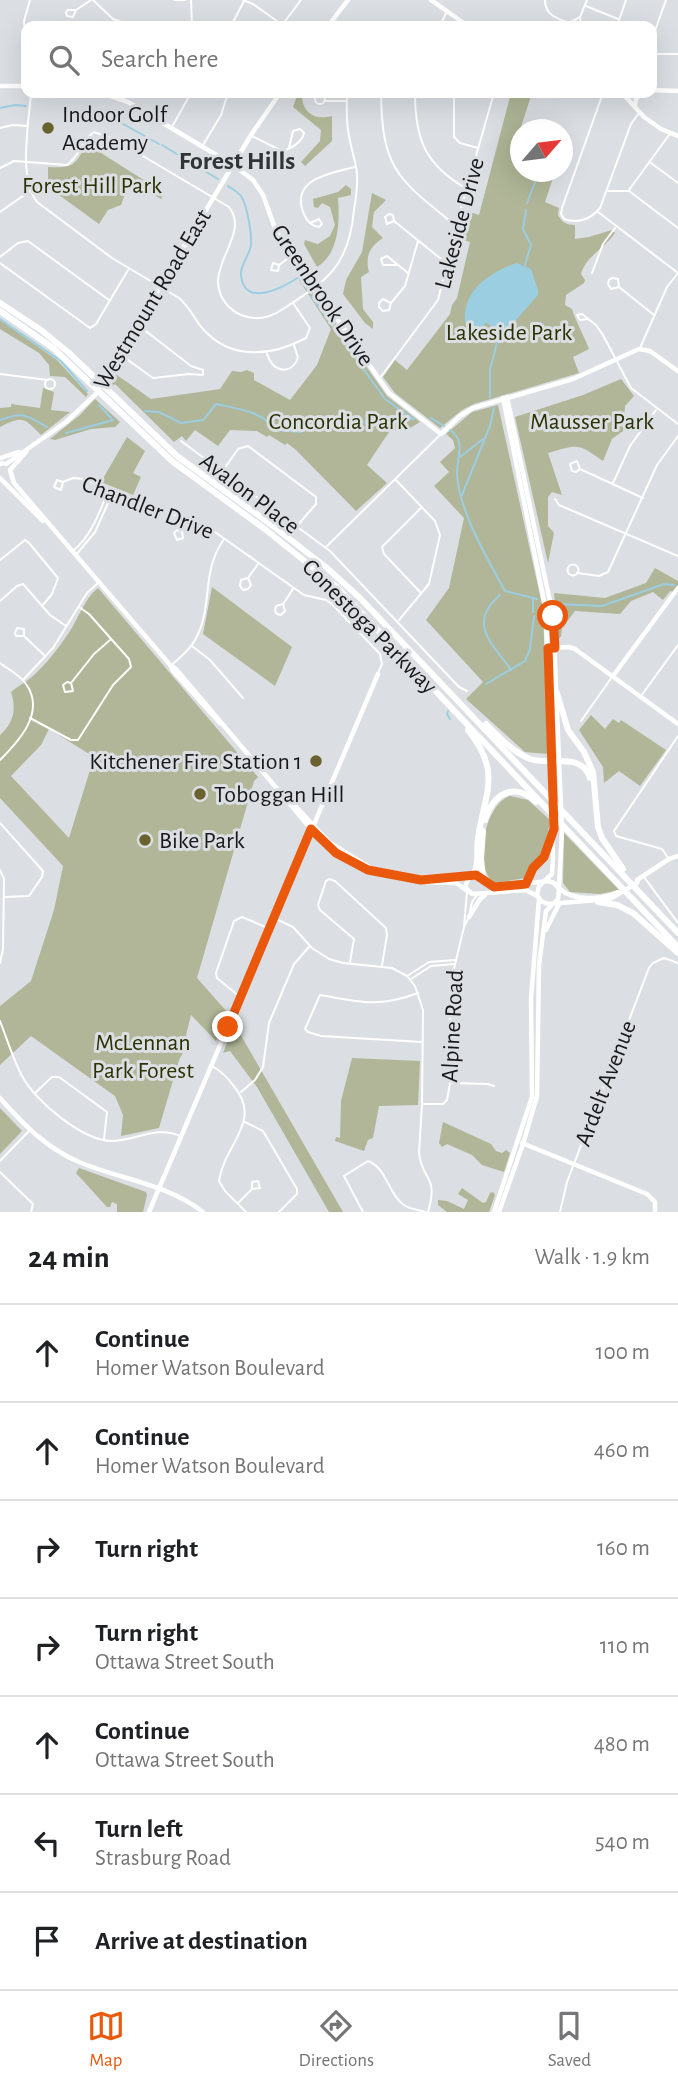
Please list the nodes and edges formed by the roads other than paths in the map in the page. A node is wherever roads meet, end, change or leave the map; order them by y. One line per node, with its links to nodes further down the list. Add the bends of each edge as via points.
1 (30, 0): 20 (street)
2 (92, 0): 15 (street); 21 (street)
3 (174, 0): 4 (street)
4 (185, 0)
5 (191, 0): 22 (street)
6 (244, 0): 23 (street); 24 (street)
7 (300, 0): 25 (street)
8 (348, 0): 18 (main road)
9 (545, 0): 29 (street, via 551,15)
10 (587, 0): 14 (street)
11 (626, 0): 19 (street)
12 (666, 0): 32 (street)
13 (434, 1): 16 (main road)
14 (585, 6): 17 (street); 19 (street)
15 (76, 10)
16 (446, 12): 27 (street); 28 (main road)
17 (580, 17): 30 (street); 31 (street)
18 (333, 19): 26 (street)
19 (618, 19)
20 (24, 21)
21 (118, 21)
22 (192, 21)
23 (234, 21)
24 (276, 21)
25 (286, 21)
26 (336, 21)
27 (442, 21)
28 (460, 21)
29 (564, 21)
30 (574, 21)
31 (580, 21)
32 (657, 25)
33 (657, 53): 34 (street)
34 (678, 54)
35 (0, 86): 36 (main road)
36 (21, 86)
37 (657, 90): 38 (main road)
38 (678, 91)
39 (31, 98): 55 (street)
40 (116, 98): 57 (main road, Greenbrook Drive)
41 (188, 98): 57 (street)
42 (227, 98): 61 (street)
43 (277, 98): 59 (main road, Westmount Road East)
44 (381, 98): 79 (street, via 381,127 391,163 407,185)
45 (415, 98): 70 (street, via 422,146 436,166)
46 (454, 98): 63 (street, via 454,137)
47 (493, 98): 63 (street, Lakeside Drive)
48 (601, 98): 75 (street, via 561,214 564,219 581,220)
49 (626, 98): 53 (main road)
50 (637, 98): 53 (main road)
51 (324, 101): 52 (street)
52 (347, 101): 67 (street)
53 (635, 106): 54 (main road)
54 (639, 113): 58 (main road); 73 (street)
55 (29, 126): 56 (street); 64 (street)
56 (0, 128)
57 (171, 128): 61 (main road, Greenbrook Drive)
58 (670, 133): 60 (main road); 65 (street)
59 (251, 135): 62 (street, via 279,151); 66 (main road, Westmount Road East)
60 (678, 136)
61 (202, 146): 66 (main road, Greenbrook Drive)
62 (289, 148): 62 (street, via 303,137 300,129 293,131)
63 (479, 148): 70 (street, Lakeside Drive)
64 (27, 162): 68 (street, via 14,161); 71 (street); 74 (street, via 67,165 90,134 97,132)
65 (650, 162): 69 (street); 72 (street)
66 (233, 165): 74 (main road, Westmount Road East); 83 (main road, Greenbrook Drive, via 258,187 273,226)
67 (356, 167): 78 (street, via 320,176 307,185 301,201); 94 (street, via 349,244 337,267)
68 (0, 168)
69 (678, 183)
70 (467, 190): 79 (street, Lakeside Drive)
71 (30, 191): 76 (street); 89 (street, via 37,202)
72 (629, 191): 73 (street); 81 (street)
73 (607, 192): 75 (street)
74 (214, 198): 93 (main road, Westmount Road East); 98 (street, via 229,207 237,225 218,274 224,300 249,318 270,317)
75 (597, 211): 80 (street)
76 (0, 212)
77 (394, 221): 82 (street)
78 (310, 223)
79 (456, 226): 86 (street, Lakeside Drive)
80 (616, 227): 91 (street, via 603,244); 92 (street)
81 (678, 228)
82 (418, 241): 86 (street); 90 (street)
83 (292, 256): 87 (street); 94 (main road, Greenbrook Drive)
84 (0, 257): 96 (street, via 28,240)
85 (0, 263): 96 (street, via 87,327 94,327)
86 (447, 263): 113 (street, Lakeside Drive, via 438,300)
87 (279, 265)
88 (396, 265): 90 (street)
89 (129, 269): 93 (street); 96 (street)
90 (409, 273): 99 (street)
91 (592, 273)
92 (678, 273): 101 (street)
93 (161, 287): 103 (main road, Westmount Road East); 106 (street, via 185,303 203,330 220,343 240,351)
94 (315, 287): 98 (street); 113 (main road, Greenbrook Drive)
95 (619, 287): 101 (street)
96 (110, 300)
97 (0, 303): 115 (highway, Conestoga Parkway, via 41,330)
98 (293, 303): 104 (street, via 310,331)
99 (391, 303)
100 (0, 311): 115 (highway, Conestoga Parkway)
101 (655, 316): 105 (street)
102 (588, 319): 108 (street)
103 (138, 325): 107 (main road, Westmount Road East); 109 (street)
104 (294, 344): 106 (street); 106 (street, via 298,358 289,370 275,368)
105 (639, 349): 108 (main road); 110 (main road)
106 (267, 353)
107 (120, 355): 112 (street, via 153,378); 123 (main road, Westmount Road East, via 95,395)
108 (616, 359): 117 (main road, via 562,383); 118 (street, via 631,388)
109 (191, 366): 112 (street); 112 (street, via 204,372 202,376)
110 (676, 368)
111 (0, 374): 114 (street)
112 (189, 374)
113 (380, 378): 120 (main road, Greenbrook Drive, via 389,393)
114 (48, 380)
115 (92, 380): 116 (highway, Conestoga Parkway)
116 (107, 394): 177 (highway, Conestoga Parkway, via 172,461 337,587); 178 (highway, Conestoga Parkway, via 177,456 327,568)
117 (505, 398): 120 (main road, via 468,410); 164 (main road, via 544,597); 165 (main road, via 550,598)
118 (657, 409): 119 (street); 131 (street, via 630,446)
119 (678, 424)
120 (441, 434): 129 (street)
121 (678, 436): 134 (street, via 657,465)
122 (181, 441): 127 (street, Avalon Place)
123 (28, 450): 124 (main road); 126 (main road)
124 (2, 462): 126 (main road)
125 (580, 469): 131 (street)
126 (10, 472): 128 (main road); 138 (main road)
127 (221, 472): 139 (street, Avalon Place); 139 (street, via 244,446 263,457 316,497)
128 (1, 478): 138 (main road)
129 (395, 479): 136 (street); 143 (street)
130 (63, 482): 132 (street, Chandler Drive, via 78,478)
131 (612, 484): 134 (street)
132 (108, 490): 133 (street, Chandler Drive); 144 (street, via 95,523)
133 (113, 492): 137 (street, Chandler Drive); 144 (street, via 95,531)
134 (643, 498): 141 (street)
135 (555, 499): 141 (street, via 559,505)
136 (422, 507): 153 (street, via 440,535); 153 (street, via 383,547 384,554)
137 (186, 520): 140 (street); 142 (street, Chandler Drive)
138 (47, 523): 144 (main road)
139 (296, 527): 143 (street, Avalon Place)
140 (182, 531)
141 (626, 533): 145 (street); 148 (street, via 608,572 599,576)
142 (225, 538): 147 (street, Chandler Drive); 163 (street, via 211,561 202,625)
143 (326, 548): 158 (street, Avalon Place)
144 (73, 554): 150 (main road)
145 (678, 556)
146 (0, 560): 156 (street, via 20,542 29,543 58,578)
147 (259, 563): 149 (street); 152 (street, Chandler Drive)
148 (577, 573)
149 (248, 578)
150 (98, 583): 157 (street); 168 (main road)
151 (678, 588): 170 (main road)
152 (294, 589): 155 (street); 169 (street, Chandler Drive, via 331,603 353,625 382,659)
153 (422, 593): 158 (street)
154 (0, 601): 156 (street, via 23,584)
155 (283, 604)
156 (42, 606): 159 (street)
157 (79, 607): 159 (street); 161 (street)
158 (398, 621): 173 (street, Avalon Place)
159 (67, 627): 166 (street)
160 (24, 636): 166 (street)
161 (111, 639): 172 (street); 179 (street, via 131,667 113,685 79,739 74,741)
162 (678, 645): 175 (street)
163 (192, 646): 168 (street); 176 (street, via 211,660)
164 (548, 648): 165 (main road); 183 (main road)
165 (555, 648): 170 (main road, via 573,648); 174 (main road)
166 (46, 657): 171 (street)
167 (0, 663): 171 (street)
168 (170, 666): 188 (main road)
169 (378, 674): 188 (main road)
170 (613, 676): 175 (main road); 180 (street)
171 (23, 680): 179 (street, via 33,704)
172 (71, 683)
173 (467, 691)
174 (557, 693): 183 (main road); 185 (highway, via 567,728 593,772)
175 (640, 696): 181 (main road)
176 (243, 698)
177 (443, 699): 186 (highway, Conestoga Parkway); 194 (highway, via 483,752 490,775 478,864)
178 (457, 699): 183 (highway, via 520,754); 193 (highway, Conestoga Parkway)
179 (30, 718): 184 (street, via 21,738)
180 (581, 721)
181 (678, 724)
182 (678, 736): 191 (street, via 614,831 617,836 662,849)
183 (554, 759): 185 (highway, via 585,768); 189 (main road); 200 (main road, via 562,830)
184 (0, 760)
185 (595, 797): 193 (highway, via 602,838)
186 (546, 808): 196 (highway, via 522,792 507,793 493,803 482,834); 217 (highway, Conestoga Parkway)
187 (0, 823): 204 (street, via 43,871 29,896)
188 (312, 827): 197 (main road, via 373,870); 210 (main road)
189 (554, 829): 198 (main road, via 553,871); 199 (main road, via 544,857)
190 (678, 856): 191 (main road)
191 (669, 859): 195 (main road)
192 (0, 870): 204 (street)
193 (625, 874): 214 (highway, Conestoga Parkway)
194 (472, 875): 196 (main road); 197 (main road); 201 (main road, via 466,880)
195 (641, 878): 200 (main road, via 609,896 573,897); 207 (main road, via 615,897); 211 (street)
196 (483, 879): 199 (main road, via 494,887); 203 (main road, via 484,889)
197 (421, 880): 201 (main road, via 456,883)
198 (545, 881): 199 (main road); 200 (main road); 205 (main road, via 538,888)
199 (526, 884)
200 (559, 888): 208 (main road)
201 (467, 890): 203 (main road); 212 (street, Alpine Road)
202 (486, 894): 203 (main road); 205 (main road, via 526,890); 209 (main road)
203 (477, 895): 209 (street, Alpine Road)
204 (4, 897): 222 (street)
205 (538, 898): 208 (main road); 248 (main road, via 531,999 532,1097)
206 (561, 902): 207 (main road); 208 (main road); 215 (main road)
207 (597, 902): 218 (highway, via 633,913)
208 (553, 903): 215 (main road, via 546,911)
209 (469, 917): 212 (street, Alpine Road)
210 (273, 918): 213 (main road); 216 (street, via 293,927)
211 (678, 923)
212 (464, 927): 220 (street, Alpine Road)
213 (269, 928): 232 (main road); 232 (street, via 242,918 234,921 216,976)
214 (678, 933)
215 (544, 934): 248 (main road, via 537,1000 539,1083)
216 (310, 946): 223 (street, via 329,959); 241 (street, via 294,964 269,1023 266,1057 259,1074)
217 (678, 947)
218 (678, 953)
219 (437, 960): 220 (street); 224 (street); 227 (street)
220 (456, 960): 225 (street, Alpine Road)
221 (678, 963): 250 (street, Ardelt Avenue, via 660,959 649,968)
222 (0, 964)
223 (350, 964): 226 (street); 226 (street, via 354,939 318,905 329,879 384,924 387,935)
224 (438, 964): 225 (street); 228 (street)
225 (455, 964): 238 (street, Alpine Road, via 450,997)
226 (382, 965): 229 (street)
227 (419, 966): 228 (street); 229 (street)
228 (421, 970): 230 (street)
229 (407, 976): 230 (street)
230 (410, 979): 231 (street)
231 (419, 993): 236 (street); 236 (street, via 388,1003 320,995 305,1029 321,1036)
232 (240, 997): 237 (main road)
233 (0, 1021): 234 (street)
234 (5, 1034): 235 (street); 240 (street)
235 (0, 1037)
236 (424, 1042): 243 (street)
237 (211, 1066): 241 (street); 246 (main road)
238 (450, 1083): 239 (street); 243 (street, Alpine Road, via 443,1104)
239 (494, 1086)
240 (35, 1093): 247 (street, via 70,1124); 247 (street, via 52,1077 59,1077 107,1112)
241 (240, 1093): 244 (street, via 246,1110)
242 (0, 1098): 245 (main road)
243 (422, 1104): 261 (street, via 419,1159 433,1191)
244 (244, 1121): 254 (street, via 219,1177 222,1188); 259 (street, via 263,1132 297,1189)
245 (30, 1131): 249 (street); 252 (main road, via 77,1161)
246 (181, 1136): 247 (street, via 165,1131); 252 (main road)
247 (104, 1140)
248 (521, 1143): 250 (main road); 262 (main road); 263 (main road)
249 (0, 1161)
250 (574, 1165): 264 (street, Ardelt Avenue); 265 (main road, via 647,1194 655,1202)
251 (0, 1172): 255 (street, via 33,1204)
252 (159, 1189): 256 (main road); 257 (main road)
253 (253, 1189): 254 (street)
254 (237, 1203): 258 (street)
255 (32, 1212)
256 (149, 1212)
257 (203, 1212)
258 (246, 1212)
259 (279, 1212)
260 (363, 1212): 261 (street, via 344,1176 368,1161 403,1204)
261 (427, 1212)
262 (494, 1212)
263 (499, 1212)
264 (560, 1212)
265 (655, 1212)

